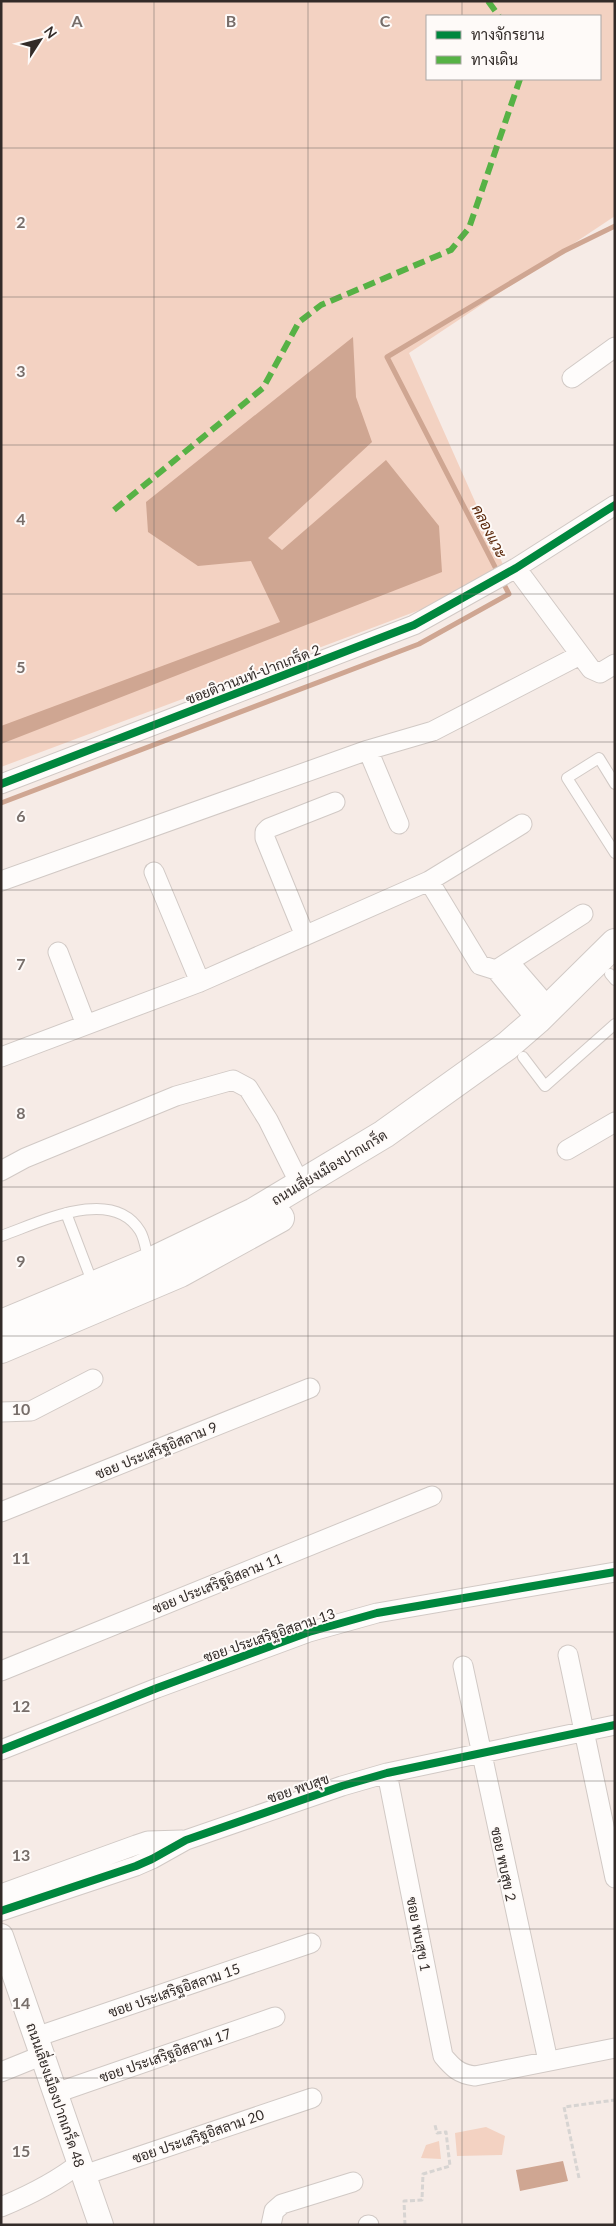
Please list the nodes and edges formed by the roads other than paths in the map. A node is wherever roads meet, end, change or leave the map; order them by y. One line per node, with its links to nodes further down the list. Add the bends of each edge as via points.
1 (615, 347): 2 (street)
2 (572, 378)
3 (615, 505): 4 (street, ซอยติวานนท์-ปากเกร็ด 2)
4 (505, 574): 5 (street); 8 (street, ซอยติวานนท์-ปากเกร็ด 2, via 414,625)
5 (580, 655): 6 (street, via 591,669 600,672); 7 (street, via 433,731)
6 (615, 664)
7 (368, 750): 11 (street); 15 (street)
8 (1, 784)
9 (615, 784): 13 (lane, via 599,758 567,778)
10 (335, 802): 18 (street, via 265,832)
11 (399, 824)
12 (522, 824): 16 (street)
13 (615, 853)
14 (154, 872): 23 (street)
15 (1, 881)
16 (429, 881): 18 (street); 21 (street, via 480,965)
17 (583, 914): 21 (street)
18 (305, 936): 23 (street)
19 (615, 943): 24 (main road, ถนนเลี่ยงเมืองปากเกร็ด)
20 (58, 952): 26 (street)
21 (502, 966): 24 (street)
22 (613, 974): 28 (main road, ถนนเลี่ยงเมืองปากเกร็ด)
23 (200, 982): 26 (street)
24 (543, 1013): 32 (main road, ถนนเลี่ยงเมืองปากเกร็ด, via 507,1046 384,1134)
25 (615, 1024): 28 (lane, via 545,1086)
26 (86, 1025): 27 (street)
27 (1, 1057)
28 (523, 1057): 38 (main road, ถนนเลี่ยงเมืองปากเกร็ด, via 395,1150 265,1227 180,1273)
29 (614, 1123): 30 (street)
30 (567, 1150)
31 (1, 1171): 32 (street, via 176,1096 233,1080 248,1088)
32 (300, 1184): 35 (main road, ถนนเลี่ยงเมืองปากเกร็ด, via 254,1212)
33 (66, 1213): 34 (lane); 35 (lane, via 90,1208 112,1209 125,1216 140,1231); 36 (lane)
34 (1, 1236)
35 (150, 1262): 36 (main road, ถนนเลี่ยงเมืองปากเกร็ด)
36 (93, 1285): 37 (main road, ถนนเลี่ยงเมืองปากเกร็ด)
37 (1, 1324)
38 (1, 1349)
39 (93, 1379): 41 (street, via 31,1412)
40 (310, 1388): 43 (street, ซอย ประเสริฐอิสลาม 9)
41 (1, 1412)
42 (432, 1496): 47 (street, ซอย ประเสริฐอิสลาม 11)
43 (1, 1512)
44 (615, 1572): 50 (street, ซอย ประเสริฐอิสลาม 13, via 377,1614 309,1632)
45 (568, 1655): 49 (street)
46 (463, 1666): 51 (street, ซอย พบสุข 2)
47 (1, 1671)
48 (615, 1725): 49 (street, ซอย พบสุข)
49 (583, 1731): 51 (street, ซอย พบสุข); 54 (street)
50 (1, 1750)
51 (480, 1753): 52 (street, ซอย พบสุข); 62 (street, ซอย พบสุข 2)
52 (387, 1773): 53 (street, ซอย พบสุข); 62 (street, ซอย พบสุข 1, via 443,2056 453,2069 463,2075 475,2076)
53 (186, 1840): 55 (street, ซอย พบสุข, via 136,1844); 56 (street, ซอย พบสุข, via 136,1866)
54 (615, 1878)
55 (1, 1894)
56 (1, 1911)
57 (1, 1936): 60 (street, ถนนเลี่ยงเมืองปากเกร็ด 48)
58 (311, 1943): 60 (street, ซอย ประเสริฐอิสลาม 15)
59 (275, 2017): 64 (street, ซอย ประเสริฐอิสลาม 17)
60 (40, 2046): 63 (street, ซอย ประเสริฐอิสลาม 15); 64 (street, ถนนเลี่ยงเมืองปากเกร็ด 48)
61 (615, 2048): 62 (street)
62 (548, 2061)
63 (1, 2072)
64 (56, 2093): 66 (street, ถนนเลี่ยงเมืองปากเกร็ด 48)
65 (312, 2098): 66 (street, ซอย ประเสริฐอิสลาม 20)
66 (82, 2169): 68 (street, ซอย ประเสริฐอิสลาม 20); 69 (street, ถนนเลี่ยงเมืองปากเกร็ด 48)
67 (353, 2182): 70 (street, via 282,2204 274,2211)
68 (1, 2207)
69 (101, 2225)
70 (271, 2225)

